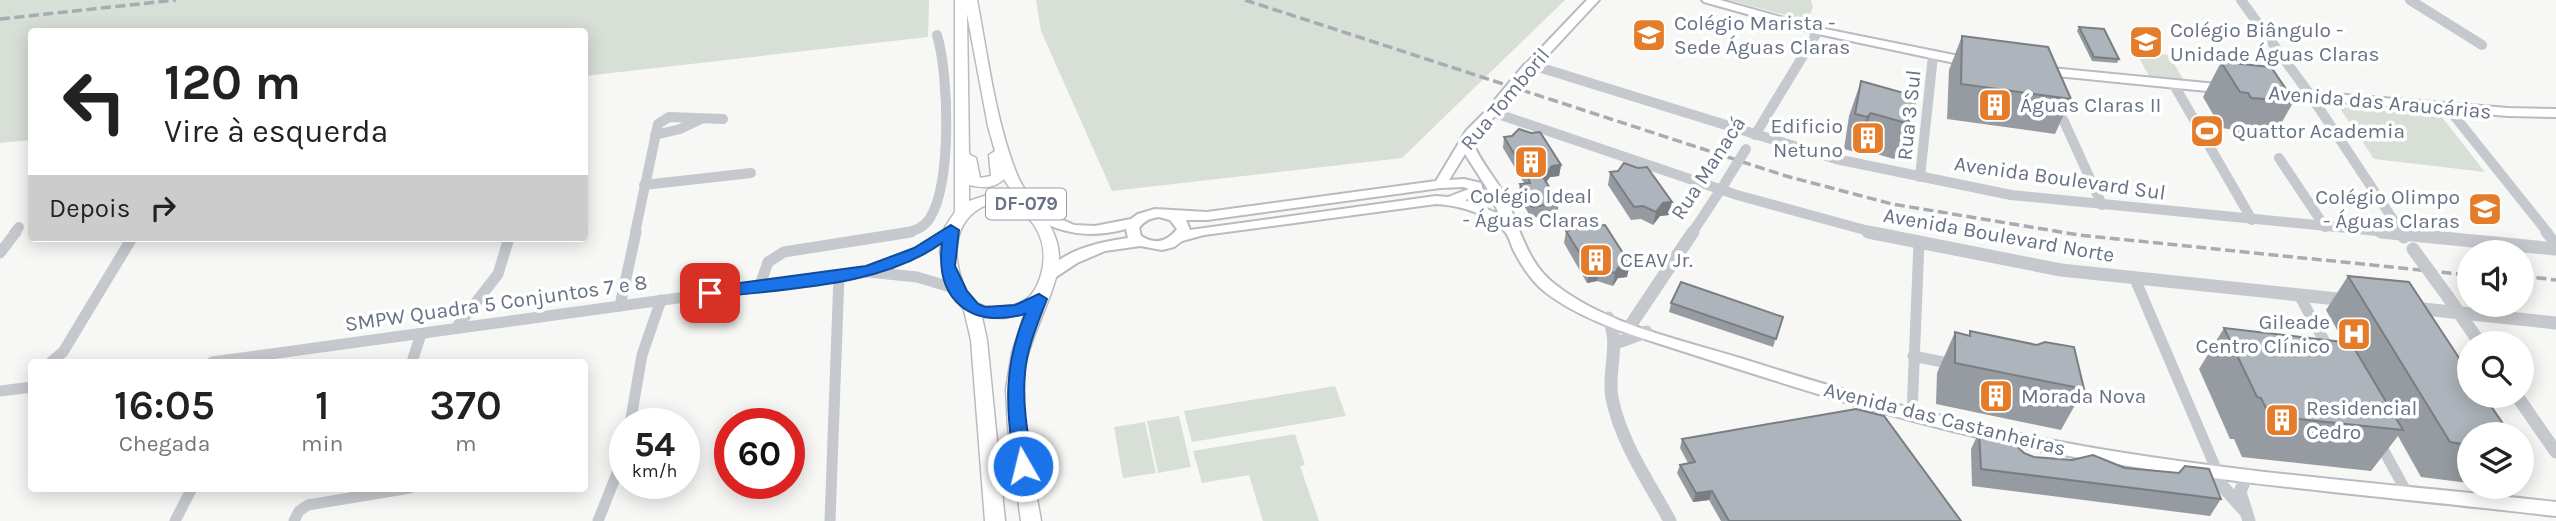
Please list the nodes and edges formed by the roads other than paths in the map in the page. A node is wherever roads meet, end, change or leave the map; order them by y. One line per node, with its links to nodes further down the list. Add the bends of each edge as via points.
1 (961, 0): 22 (main road, DF-079)
2 (971, 0): 23 (main road, DF-079)
3 (1708, 0): 7 (main road)
4 (2410, 0): 9 (street)
5 (1591, 1): 12 (main road, Rua Tomboril)
6 (2243, 1): 16 (street)
7 (1818, 31): 10 (main road); 24 (street, Rua Manacá)
8 (937, 35): 57 (street, via 945,67 944,130 932,216 910,232 776,254 766,263)
9 (2482, 45)
10 (1933, 56): 11 (main road); 29 (street, Rua 3 Sul)
11 (1986, 64)
12 (1531, 66): 19 (main road, Rua Tomboril, bridge); 24 (street, Avenida Boulevard Sul)
13 (2037, 71): 14 (main road, Avenida das Araucárias); 15 (street)
14 (2175, 85): 16 (main road, Avenida das Araucárias); 38 (street)
15 (2048, 86)
16 (2311, 96): 18 (main road, Avenida das Araucárias); 44 (street)
17 (2053, 97): 34 (street)
18 (2448, 108): 20 (main road, Avenida das Araucárias); 50 (street)
19 (1493, 111): 25 (main road, Rua Tomboril); 32 (street, Avenida Boulevard Norte)
20 (2556, 113)
21 (723, 118): 31 (street, via 663,119)
22 (961, 120): 23 (main road, via 967,124 970,175 982,183 998,177); 36 (main road, DF-079)
23 (995, 126): 35 (main road, DF-079, via 1009,174)
24 (1755, 135): 26 (street, Rua Manacá); 29 (street, Avenida Boulevard Sul)
25 (1466, 141): 30 (main road, Rua Tomboril); 42 (main road, Avenida das Castanheiras, via 1474,163 1499,198)
26 (1746, 149): 32 (street, Rua Manacá, bridge)
27 (2279, 158): 41 (street)
28 (751, 173): 31 (street)
29 (1920, 177): 34 (street, Avenida Boulevard Sul, via 2011,195)
30 (1440, 184): 33 (main road); 33 (main road, via 1476,186 1476,191); 37 (main road, via 1207,216)
31 (644, 185): 63 (street)
32 (1723, 185): 49 (street, Avenida Boulevard Norte, via 1819,219); 71 (street, Rua Manacá)
33 (1451, 200): 42 (main road, Avenida das Castanheiras, via 1481,209); 45 (main road, Avenida das Castanheiras)
34 (2102, 205): 38 (street, Avenida Boulevard Sul)
35 (1032, 209): 36 (main road, DF-079, via 1017,199 996,197 973,202); 39 (main road, via 1057,226 1085,232); 54 (main road, DF-079, via 1050,242)
36 (962, 211): 43 (main road, DF-079)
37 (1173, 215): 39 (main road, via 1151,214); 45 (main road, via 1184,229)
38 (2252, 220): 41 (street, Avenida Boulevard Sul)
39 (1134, 223): 48 (main road, via 1132,233)
40 (19, 227): 52 (street)
41 (2325, 227): 44 (street, Avenida Boulevard Sul)
42 (1509, 228): 69 (main road, Avenida das Castanheiras, via 1529,265 1548,287)
43 (951, 230): 53 (street, SMPW Quadra 5 Conjuntos 7 e 8, via 919,252); 58 (main road, DF-079, via 947,266)
44 (2403, 235): 51 (street, Avenida Boulevard Sul); 66 (street, bridge)
45 (1180, 237): 48 (main road, via 1161,246)
46 (130, 242): 77 (street)
47 (508, 242): 72 (street, via 498,274)
48 (1140, 242): 54 (main road, via 1088,250)
49 (1919, 242): 56 (street, Avenida Boulevard Norte, via 2023,264); 76 (street)
50 (2556, 244)
51 (2556, 249)
52 (0, 253)
53 (868, 271): 55 (street, SMPW Quadra 5 Conjuntos 7 e 8); 58 (street, SMPW Quadra 5 Conjuntos 7 e 8, via 906,275)
54 (1051, 274): 60 (main road, DF-079)
55 (839, 275): 57 (street, SMPW Quadra 5 Conjuntos 7 e 8); 102 (street)
56 (2135, 279): 59 (street, Avenida Boulevard Norte); 91 (street)
57 (760, 285): 61 (street, SMPW Quadra 5 Conjuntos 7 e 8)
58 (957, 289): 65 (main road, DF-079)
59 (2299, 295): 62 (street, Avenida Boulevard Norte); 81 (street)
60 (1039, 299): 65 (main road, via 1019,310); 104 (main road, DF-079, via 1016,373 1016,411)
61 (661, 300): 63 (street, SMPW Quadra 5 Conjuntos 7 e 8); 86 (street, via 642,355)
62 (2366, 303)
63 (620, 306): 72 (street, SMPW Quadra 5 Conjuntos 7 e 8)
64 (2406, 307): 67 (street)
65 (972, 308): 103 (main road, DF-079, via 979,340)
66 (2457, 309)
67 (2457, 313)
68 (2498, 317): 70 (street)
69 (1608, 318): 71 (main road, Avenida das Castanheiras); 75 (street)
70 (2556, 323)
71 (1630, 326): 73 (main road, Avenida das Castanheiras)
72 (456, 328): 74 (street, SMPW Quadra 5 Conjuntos 7 e 8)
73 (1646, 332): 75 (street); 88 (main road, Avenida das Castanheiras, via 1780,377)
74 (421, 334): 78 (street, SMPW Quadra 5 Conjuntos 7 e 8); 79 (street)
75 (1616, 343): 105 (street, via 1610,388 1619,425)
76 (1913, 356): 80 (street); 88 (street)
77 (63, 357)
78 (259, 359)
79 (413, 359)
80 (1966, 367)
81 (2339, 369)
82 (28, 382): 84 (street)
83 (28, 388): 84 (street)
84 (17, 389): 85 (street)
85 (0, 391)
86 (633, 408)
87 (2525, 408): 90 (street)
88 (1912, 414): 91 (main road, Avenida das Castanheiras, via 2070,450)
89 (2373, 430): 93 (street)
90 (2556, 452)
91 (2212, 470): 92 (main road, Avenida das Castanheiras); 98 (street)
92 (2246, 475): 93 (main road, Avenida das Castanheiras); 98 (street, via 2241,492)
93 (2406, 491): 97 (main road, Avenida das Castanheiras)
94 (190, 492): 99 (street)
95 (364, 492): 100 (street, via 308,505)
96 (609, 493): 101 (street)
97 (2556, 509)
98 (2247, 515)
99 (175, 521)
100 (294, 521)
101 (598, 521)
102 (830, 521)
103 (995, 521)
104 (1031, 521)
105 (1670, 521)

